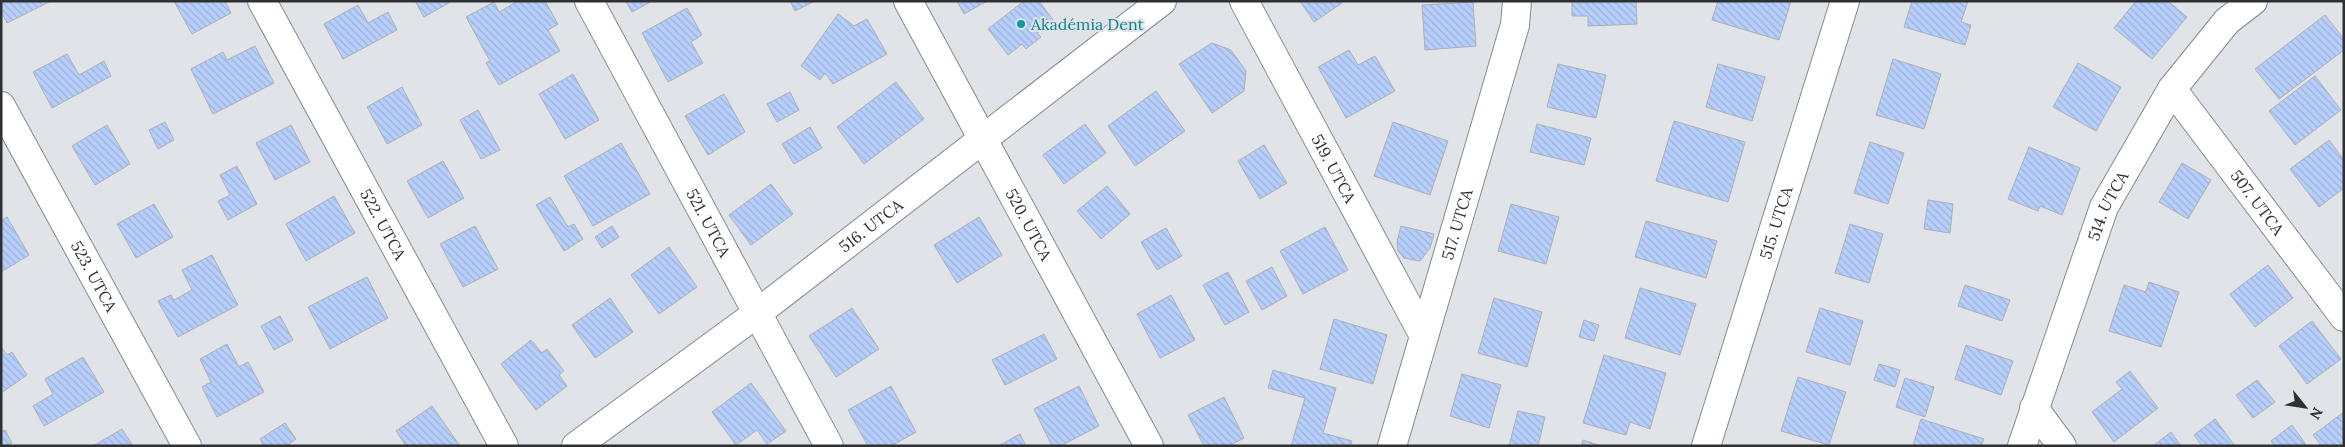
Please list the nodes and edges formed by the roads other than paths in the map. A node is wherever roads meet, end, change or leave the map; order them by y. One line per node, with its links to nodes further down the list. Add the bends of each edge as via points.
1 (262, 1): 17 (street, 522. UTCA)
2 (589, 1): 12 (street, 521. UTCA)
3 (908, 1): 11 (street, 520. UTCA)
4 (1162, 1): 11 (street, 516. UTCA)
5 (1244, 1): 14 (street, 519. UTCA)
6 (1517, 1): 14 (street, 517. UTCA, via 1516,25)
7 (1846, 1): 22 (street, 515. UTCA)
8 (2253, 1): 9 (street, 514. UTCA, via 2228,21)
9 (2172, 89): 13 (street, 507. UTCA); 15 (street, 514. UTCA, via 2104,207)
10 (1, 106): 16 (street, 523. UTCA)
11 (983, 140): 12 (street, 516. UTCA); 20 (street, 520. UTCA)
12 (756, 314): 18 (street, 516. UTCA); 19 (street, 521. UTCA)
13 (2344, 317)
14 (1424, 336): 21 (street, 517. UTCA)
15 (2034, 408): 23 (street, 514. UTCA); 24 (street)
16 (187, 446)
17 (504, 446)
18 (576, 446)
19 (829, 446)
20 (1149, 446)
21 (1392, 446)
22 (1706, 446)
23 (2022, 446)
24 (2062, 446)

